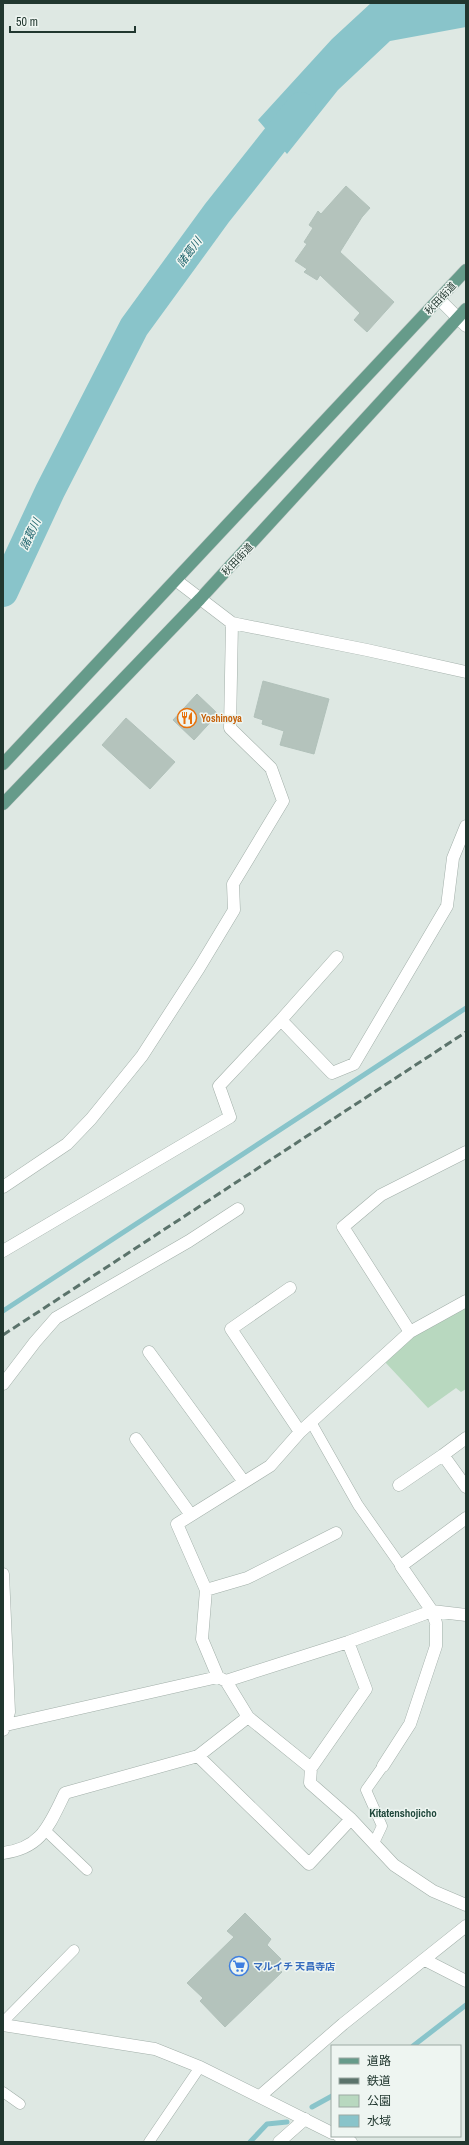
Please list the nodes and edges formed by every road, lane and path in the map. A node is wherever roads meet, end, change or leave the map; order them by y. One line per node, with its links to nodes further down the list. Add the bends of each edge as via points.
1 (466, 270): 2 (main road, 秋田街道)
2 (439, 299): 4 (street); 5 (main road, 秋田街道)
3 (466, 309): 4 (main road, 秋田街道)
4 (462, 322): 6 (main road, 秋田街道)
5 (177, 581): 6 (street); 9 (main road, 秋田街道)
6 (200, 599): 7 (street); 10 (main road, 秋田街道)
7 (232, 623): 8 (street); 15 (street, via 230,728 271,768 283,801 234,884 234,910 142,1056 91,1120 67,1144)
8 (466, 672)
9 (3, 764)
10 (3, 804)
11 (466, 826): 13 (street, via 453,858 447,906 354,1064 332,1073)
12 (337, 957): 13 (street)
13 (281, 1020): 17 (street, via 220,1086 230,1117)
14 (466, 1152): 20 (street, via 381,1195 343,1227)
15 (3, 1187)
16 (238, 1209): 22 (street, via 56,1318 34,1342)
17 (3, 1251)
18 (290, 1288): 24 (street, via 231,1329)
19 (466, 1301): 20 (street)
20 (410, 1332): 23 (street)
21 (149, 1352): 28 (street)
22 (3, 1384)
23 (311, 1422): 24 (street); 34 (lane, via 358,1505)
24 (300, 1432): 28 (street, via 270,1466)
25 (466, 1438): 27 (street)
26 (136, 1439): 31 (street)
27 (443, 1455): 29 (street); 30 (street)
28 (244, 1482): 31 (street)
29 (399, 1486)
30 (466, 1487)
31 (191, 1515): 36 (street, via 178,1524)
32 (466, 1518): 34 (street)
33 (336, 1533): 36 (street, via 247,1578)
34 (401, 1566): 37 (street)
35 (3, 1574): 42 (street, via 9,1712)
36 (206, 1590): 40 (street, via 202,1639)
37 (432, 1611): 38 (street); 39 (street); 44 (street, via 436,1623 436,1646 410,1724)
38 (466, 1615)
39 (348, 1642): 40 (street); 45 (street, via 366,1689)
40 (222, 1679): 41 (street); 42 (street)
41 (248, 1717): 43 (street); 45 (street)
42 (4, 1728)
43 (198, 1756): 46 (street, via 309,1864); 47 (street, via 65,1793)
44 (383, 1766): 48 (lane, via 366,1790 382,1826)
45 (310, 1768): 46 (street, via 310,1783)
46 (351, 1819): 48 (street)
47 (46, 1831): 49 (street, via 20,1851); 50 (lane)
48 (374, 1843): 51 (street, via 394,1865 433,1891)
49 (3, 1854)
50 (86, 1870)
51 (466, 1905)
52 (466, 1926): 54 (street)
53 (74, 1950): 56 (lane)
54 (425, 1960): 55 (street); 60 (street, via 343,2024)
55 (466, 1981)
56 (3, 2022)
57 (3, 2025): 58 (street, via 155,2049)
58 (200, 2067): 60 (street); 65 (lane)
59 (3, 2092): 61 (lane)
60 (260, 2096): 62 (street)
61 (20, 2104)
62 (305, 2119): 63 (street); 66 (street)
63 (331, 2132)
64 (341, 2137): 67 (street)
65 (149, 2142)
66 (279, 2142)
67 (351, 2142)

